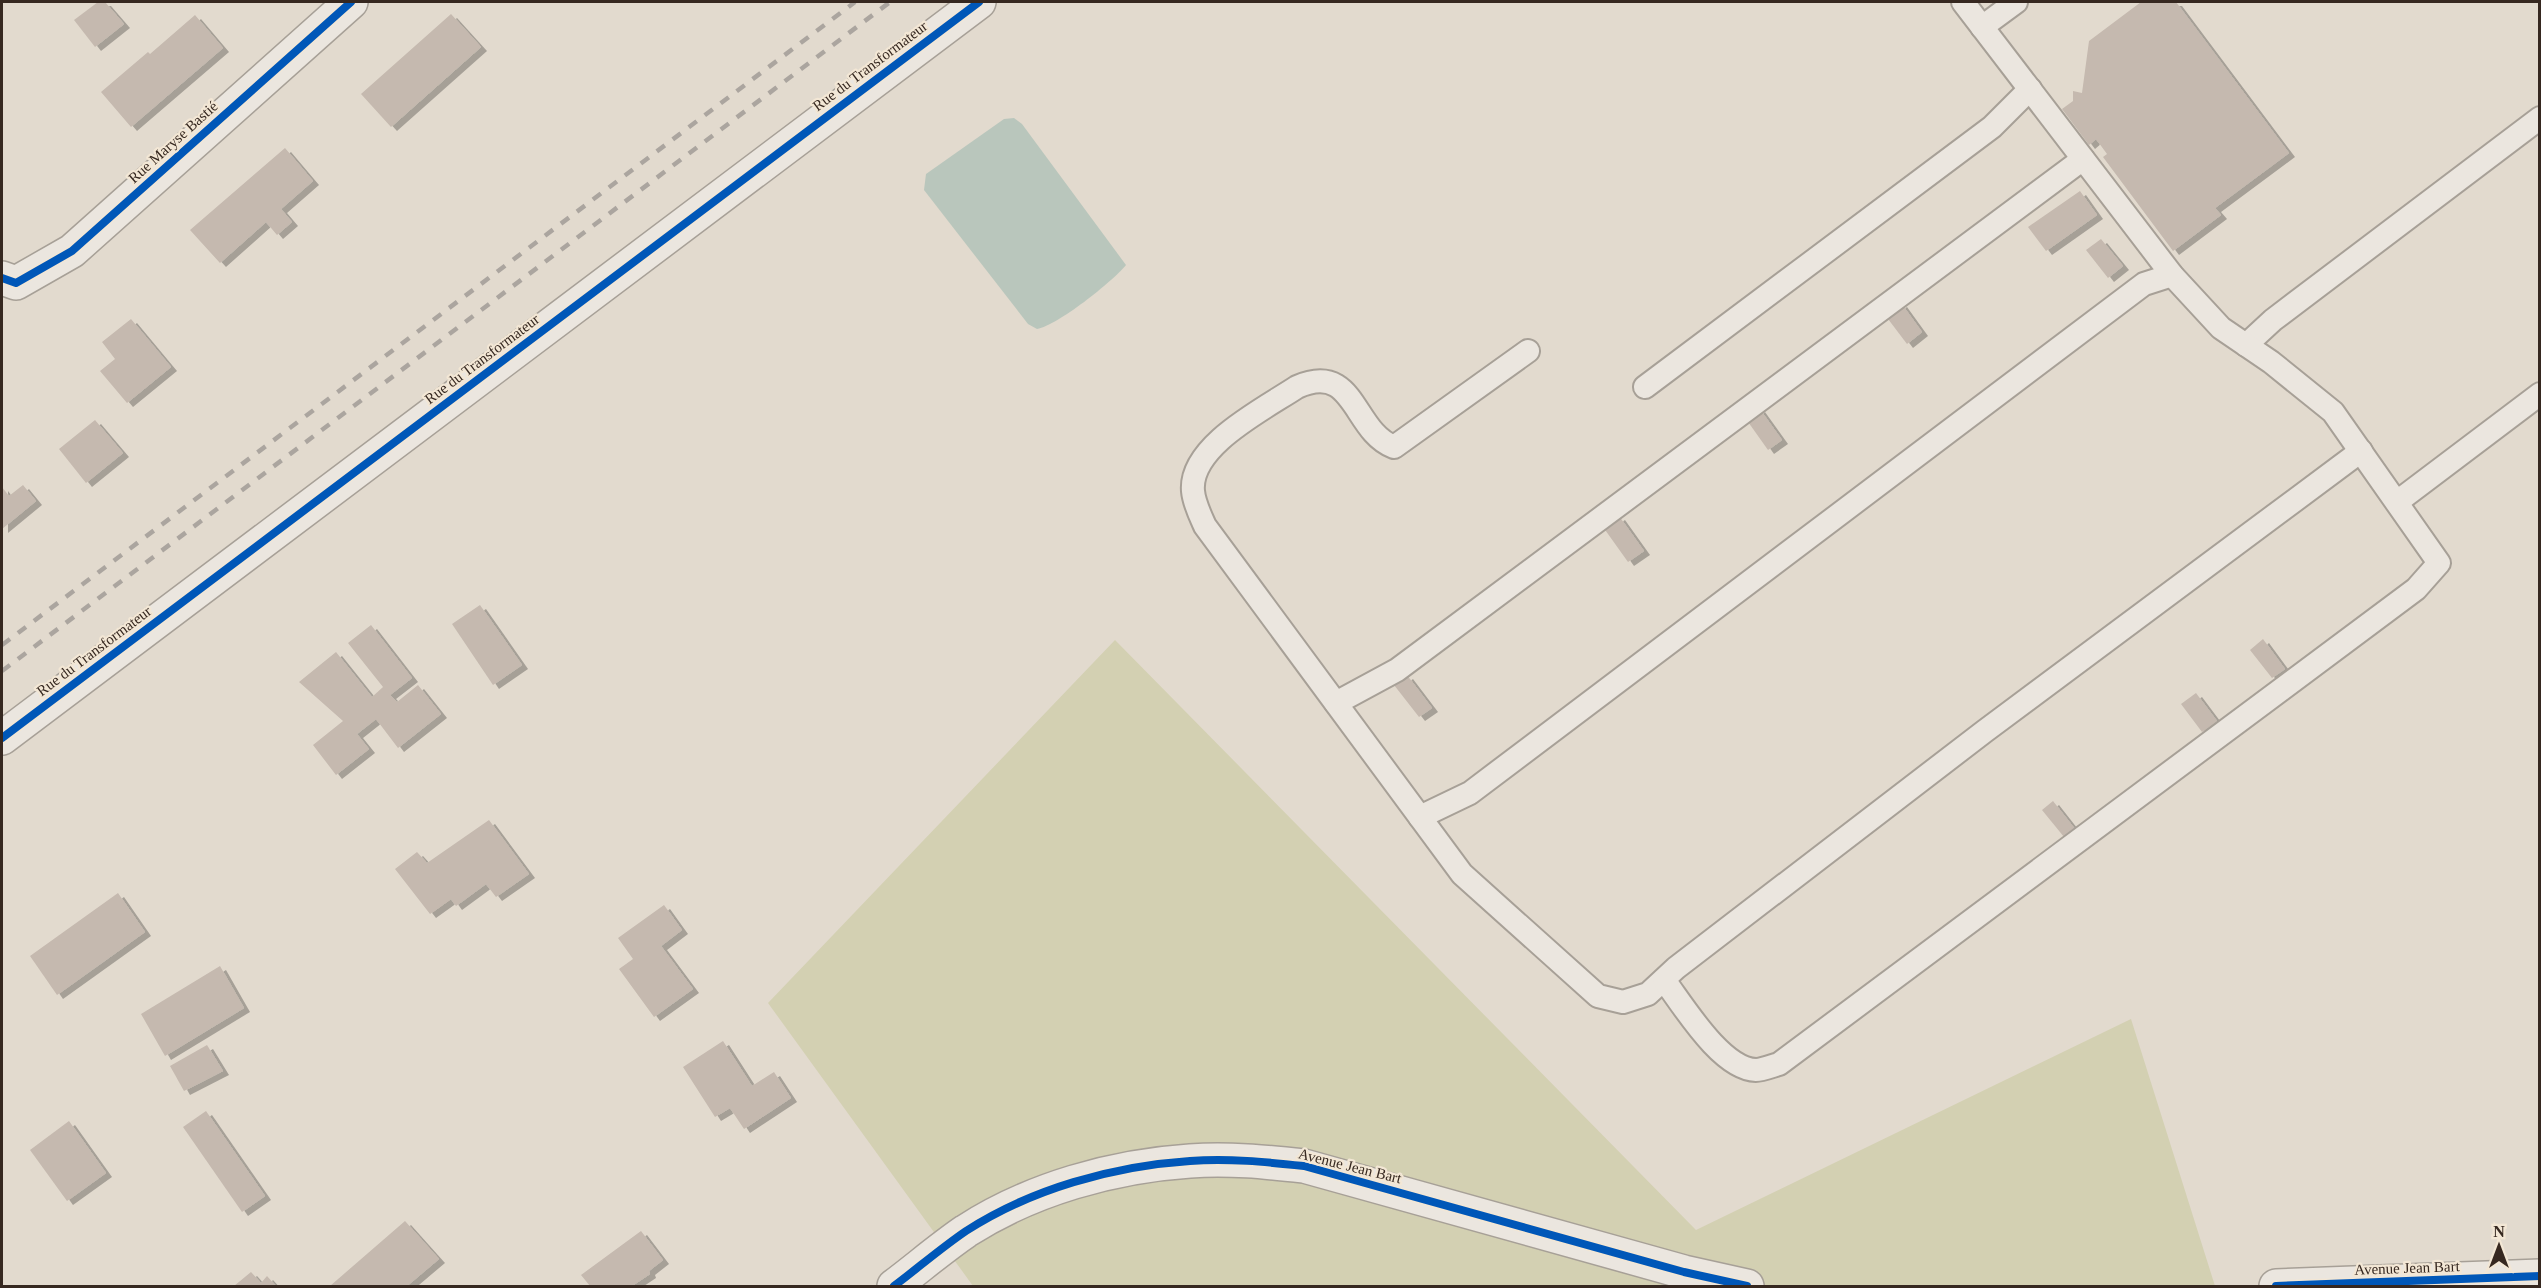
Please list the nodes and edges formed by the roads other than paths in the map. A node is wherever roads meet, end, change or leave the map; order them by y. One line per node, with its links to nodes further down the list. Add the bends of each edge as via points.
1 (351, 2): 10 (street, Rue Maryse Bastié, via 72,250 16,283)
2 (979, 2): 18 (street, Rue du Transformateur)
3 (1963, 2): 5 (lane)
4 (2016, 2): 5 (lane)
5 (1982, 27): 6 (lane)
6 (2030, 89): 8 (lane); 13 (lane, via 1992,127)
7 (2540, 118): 11 (lane, via 2273,320)
8 (2083, 159): 9 (lane); 17 (lane, via 1397,670)
9 (2172, 275): 11 (lane, via 2221,328); 19 (lane, via 2144,284 1470,793)
10 (2, 278)
11 (2246, 345): 15 (lane, via 2333,412)
12 (1528, 351): 17 (lane, via 1395,447 1386,444 1339,385 1312,380 1214,444 1201,459 1192,490 1206,526)
13 (1645, 387)
14 (2540, 394): 16 (lane)
15 (2361, 451): 16 (lane); 20 (lane, via 1985,731)
16 (2397, 502): 20 (lane, via 2439,563 2416,589 1779,1064 1755,1070 1733,1062 1717,1050)
17 (1336, 703): 19 (lane)
18 (2, 738)
19 (1420, 817): 20 (lane, via 1462,874 1598,996 1623,1002 1648,994)
20 (1664, 980)
21 (2540, 1276): 24 (street, Avenue Jean Bart)
22 (894, 1287): 23 (street, Avenue Jean Bart, via 966,1231 1015,1204 1062,1187 1116,1171 1190,1161 1250,1161 1304,1166)
23 (1747, 1287)
24 (2276, 1287)

